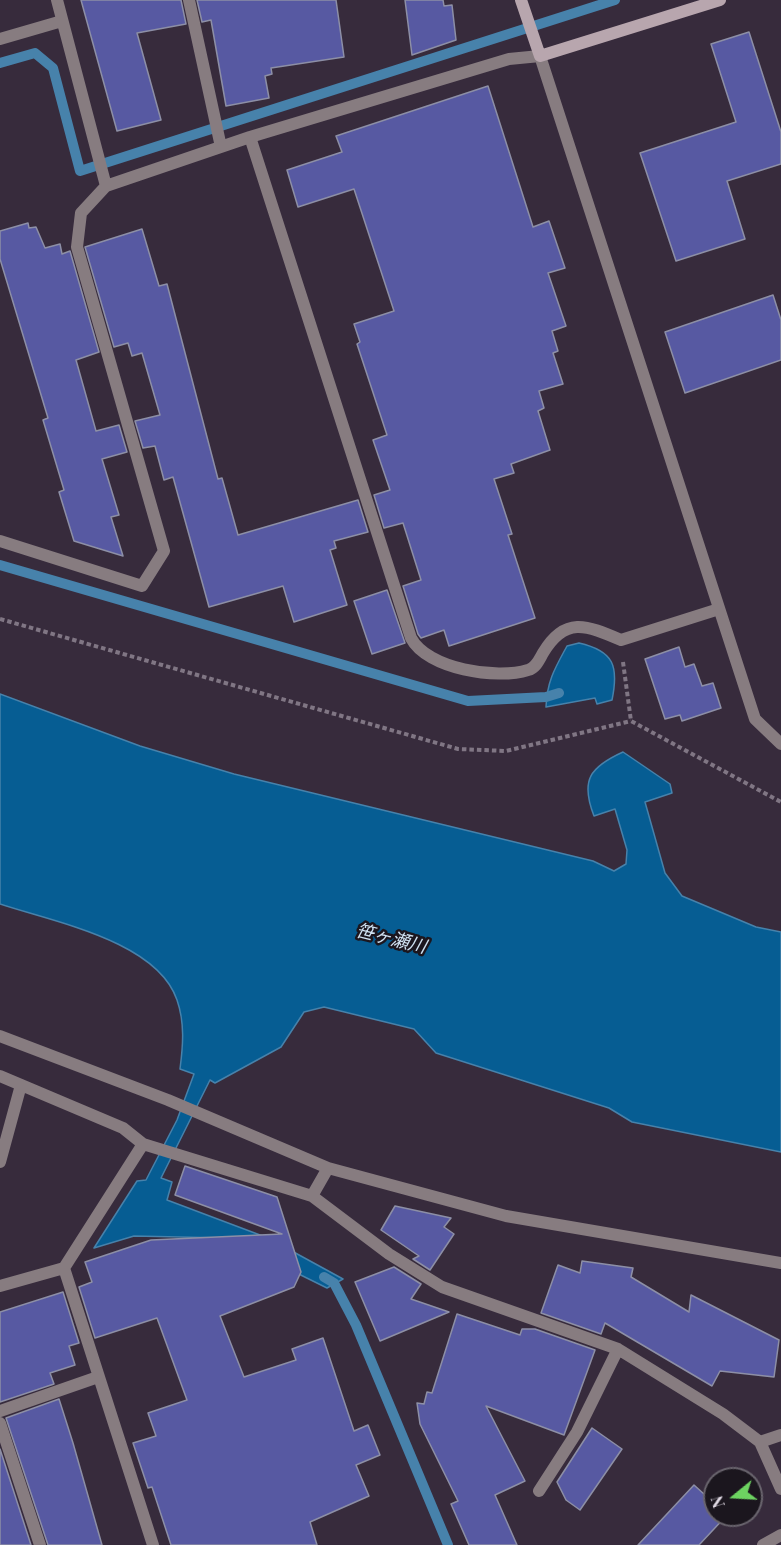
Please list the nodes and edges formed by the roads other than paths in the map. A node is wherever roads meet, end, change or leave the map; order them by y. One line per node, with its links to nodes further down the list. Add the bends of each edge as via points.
1 (57, 0): 5 (street)
2 (189, 0): 9 (street)
3 (521, 0): 7 (street)
4 (720, 0): 7 (street)
5 (63, 21): 6 (street); 10 (street)
6 (0, 39)
7 (540, 56): 8 (street, via 509,59); 12 (street)
8 (250, 137): 9 (street); 12 (street, via 415,645 435,661 478,672 532,668 553,637 569,629 594,629 621,640)
9 (221, 147): 10 (street)
10 (106, 186): 11 (street, via 81,213 77,247 164,551 142,586)
11 (0, 541)
12 (719, 609): 13 (street, via 755,719)
13 (781, 744)
14 (0, 1036): 19 (street, via 198,1112)
15 (0, 1076): 16 (street)
16 (21, 1085): 17 (street, via 123,1128); 18 (street)
17 (143, 1144): 20 (street); 22 (street)
18 (0, 1162)
19 (328, 1168): 20 (street); 21 (street, via 506,1216)
20 (312, 1196): 24 (street, via 389,1254 442,1287)
21 (781, 1263)
22 (64, 1268): 23 (street); 25 (street)
23 (0, 1286)
24 (618, 1349): 29 (street, via 723,1414); 31 (street, via 577,1432)
25 (98, 1377): 26 (street); 34 (street)
26 (0, 1411)
27 (0, 1423): 33 (street)
28 (781, 1435): 29 (street)
29 (760, 1442): 30 (street)
30 (781, 1489)
31 (539, 1491)
32 (781, 1535): 35 (street)
33 (39, 1545)
34 (153, 1545)
35 (763, 1545)

